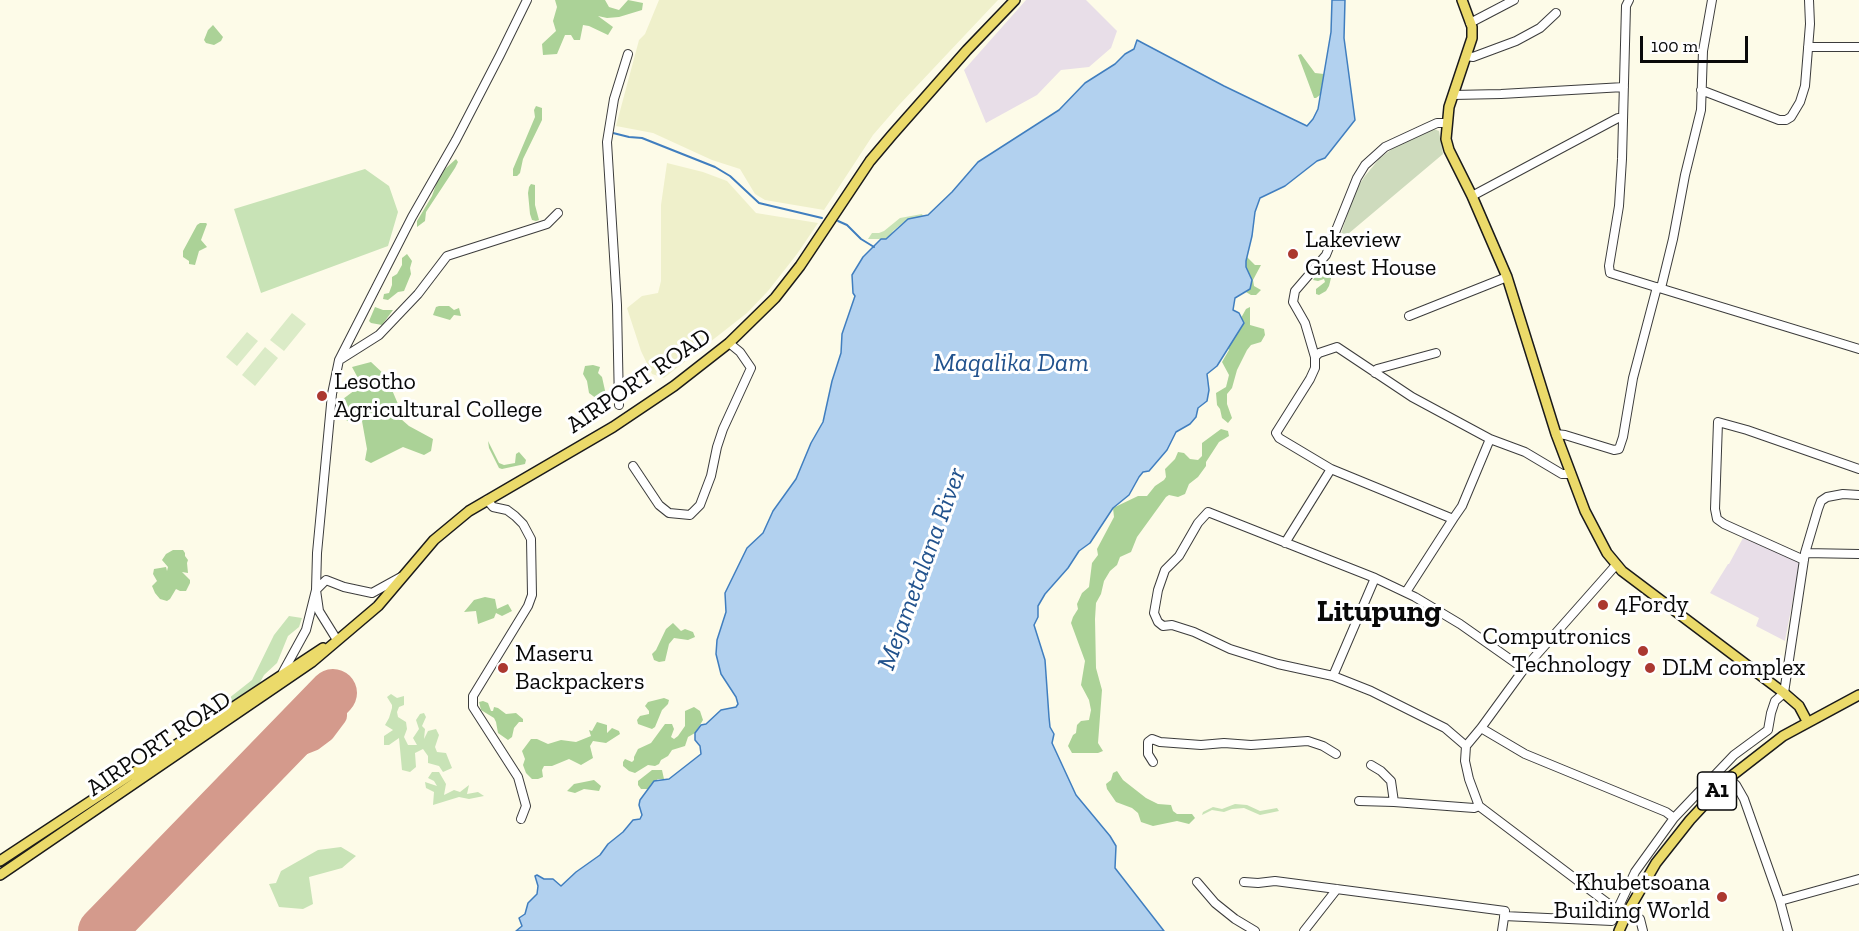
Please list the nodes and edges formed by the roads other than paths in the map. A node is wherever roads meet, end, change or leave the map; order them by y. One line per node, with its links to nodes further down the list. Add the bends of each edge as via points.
1 (520, 0): 9 (street)
2 (526, 0): 9 (street)
3 (1015, 0): 26 (main road, AIRPORT ROAD, via 870,161 800,266 775,298)
4 (1462, 0): 11 (main road)
5 (1514, 0): 11 (street)
6 (1629, 0): 16 (street)
7 (1712, 0): 17 (street)
8 (1809, 0): 12 (street)
9 (521, 11): 30 (street)
10 (1556, 13): 15 (street, via 1540,28 1516,40)
11 (1470, 23): 15 (main road, via 1472,38)
12 (1808, 47): 13 (street); 17 (street, via 1803,94 1786,120)
13 (1859, 47)
14 (628, 54): 32 (street, via 614,99 607,142)
15 (1467, 56): 18 (main road)
16 (1624, 87): 18 (street); 19 (street)
17 (1701, 90): 24 (street, via 1701,110)
18 (1454, 94): 20 (main road)
19 (1623, 118): 21 (street); 24 (street, via 1619,206 1609,270)
20 (1447, 123): 21 (main road, via 1449,150); 29 (street, via 1437,123 1385,147 1357,178 1331,245 1295,291 1293,302 1305,323)
21 (1472, 196): 23 (main road)
22 (558, 213): 30 (street, via 547,224 447,256 379,335)
23 (1507, 277): 25 (street); 33 (main road)
24 (1659, 287): 27 (street); 33 (street, via 1633,378 1619,449)
25 (1409, 316)
26 (729, 343): 35 (street, via 751,368 723,429 700,505 690,515 669,513 659,505); 40 (main road, AIRPORT ROAD, via 613,427)
27 (1859, 349)
28 (1436, 353): 31 (street, via 1377,369)
29 (1315, 357): 31 (street, via 1337,347); 36 (street, via 1310,379 1276,433)
30 (339, 360): 48 (street, via 332,394)
31 (1375, 373): 34 (street)
32 (619, 405)
33 (1556, 434): 38 (main road)
34 (1490, 439): 38 (street, via 1525,452 1562,474); 41 (street)
35 (633, 466)
36 (1331, 469): 41 (street); 42 (street)
37 (1859, 469): 44 (street, via 1718,422 1717,519)
38 (1570, 474): 45 (main road, via 1585,511)
39 (1858, 493): 44 (street, via 1821,501)
40 (487, 500): 46 (main road, AIRPORT ROAD, via 441,534); 67 (street, via 515,516 531,539 532,595 528,606 473,696 473,707 518,777 526,806)
41 (1453, 519): 49 (street)
42 (1285, 543): 47 (street); 53 (street, via 1208,513 1161,578 1155,618 1163,626 1194,632 1230,649)
43 (1859, 554): 44 (street)
44 (1804, 556): 54 (street)
45 (1616, 565): 51 (street); 54 (main road)
46 (408, 573): 48 (street, via 372,592 326,580); 50 (main road, AIRPORT ROAD, via 378,606)
47 (1375, 578): 49 (street); 53 (street)
48 (316, 590): 50 (street, via 319,611); 52 (street, via 306,630)
49 (1406, 592): 51 (street)
50 (337, 640): 52 (main road, AIRPORT ROAD); 69 (main road, AIRPORT ROAD, via 312,662)
51 (1524, 669): 57 (street)
52 (284, 672): 68 (main road, AIRPORT ROAD)
53 (1333, 676): 58 (street, via 1446,728)
54 (1784, 693): 56 (main road, via 1799,706); 66 (street, via 1775,701 1768,730 1734,755)
55 (1859, 695): 56 (main road, A1)
56 (1807, 721): 62 (main road, A1)
57 (1481, 728): 58 (street); 66 (street, via 1525,754)
58 (1466, 746): 65 (street, via 1465,761)
59 (1336, 754): 60 (street, via 1308,741 1201,746 1152,739 1148,742)
60 (1153, 762)
61 (1371, 765): 64 (street, via 1392,782)
62 (1729, 778): 74 (street, via 1744,799); 75 (main road, A1, via 1670,844)
63 (1359, 801): 64 (street)
64 (1394, 802): 65 (street)
65 (1479, 806): 75 (street)
66 (1674, 818): 75 (street, via 1635,873)
67 (521, 819)
68 (0, 861)
69 (0, 875)
70 (1859, 879): 74 (street)
71 (1197, 882): 77 (street, via 1215,903)
72 (1244, 882): 73 (street, via 1275,881)
73 (1337, 889): 76 (street, via 1505,911); 78 (street)
74 (1780, 901): 82 (street)
75 (1623, 911): 76 (street, via 1612,921); 80 (main road, A1); 81 (street, via 1640,919)
76 (1504, 916): 79 (street)
77 (1255, 931)
78 (1304, 931)
79 (1502, 931)
80 (1620, 931)
81 (1643, 931)
82 (1788, 931)

